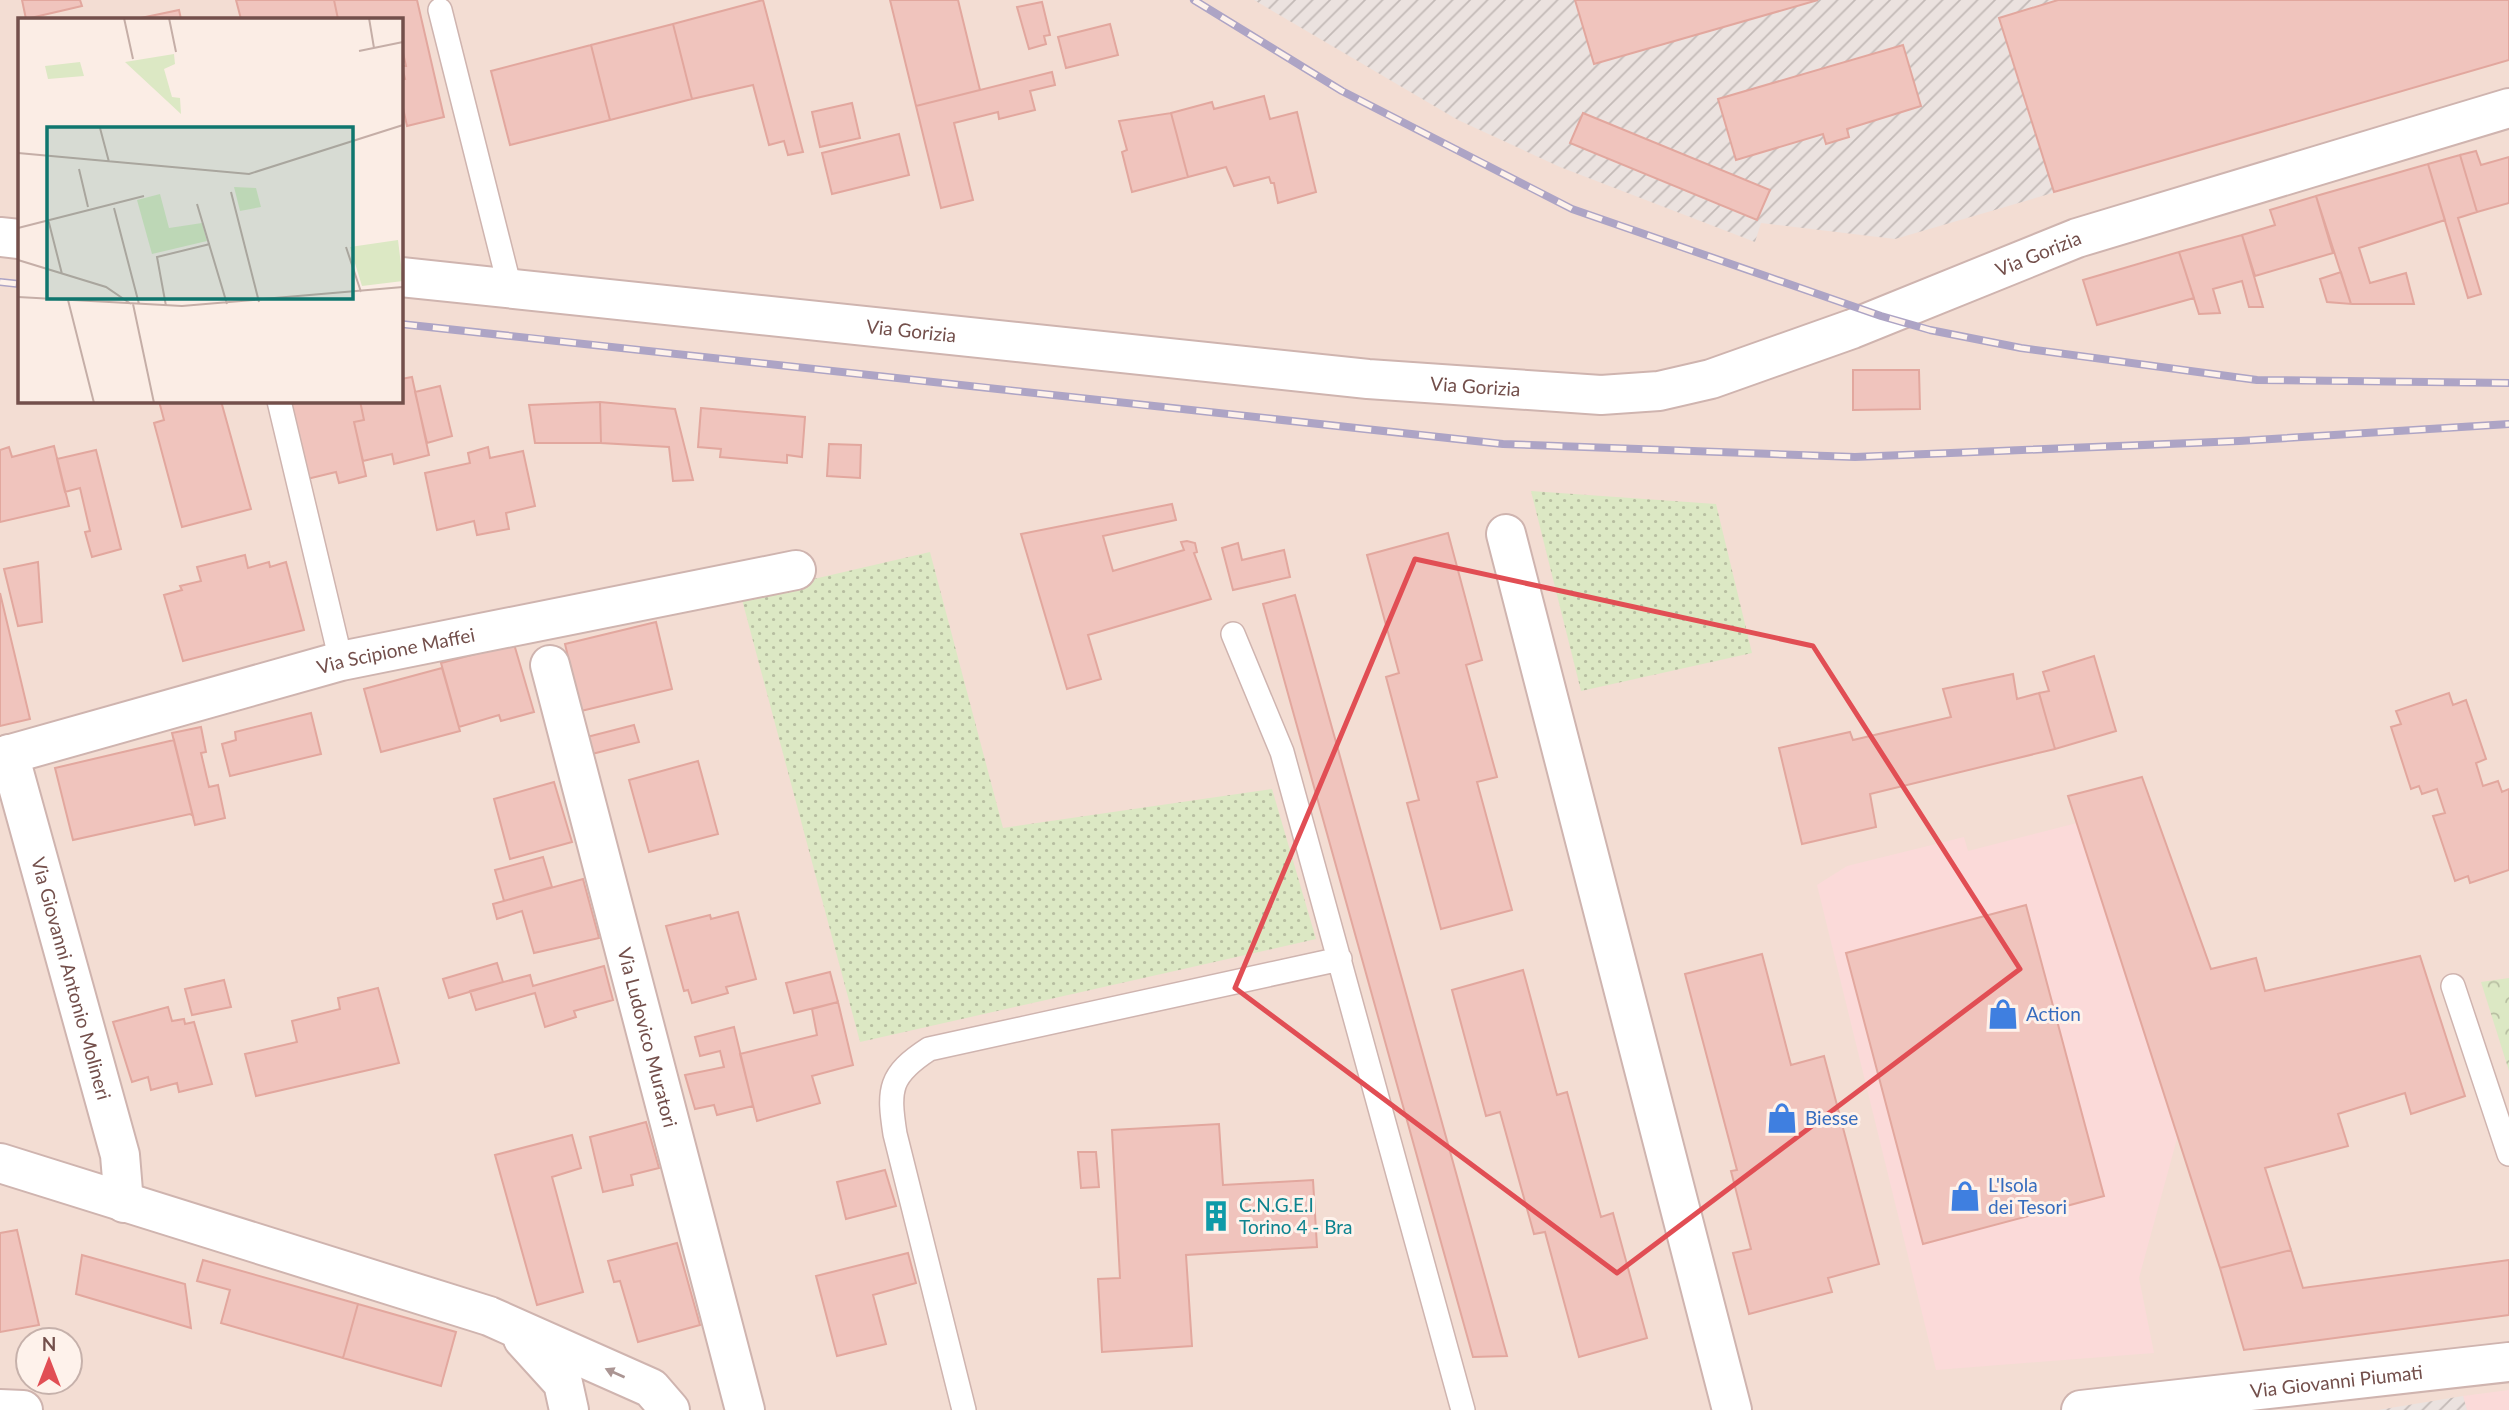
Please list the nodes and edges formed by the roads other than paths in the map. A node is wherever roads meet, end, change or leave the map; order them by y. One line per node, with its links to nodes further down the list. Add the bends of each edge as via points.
1 (440, 10): 6 (lane)
2 (2509, 108): 6 (street, Via Gorizia, via 2077,238 1852,329 1711,379 1659,391 1601,395 1368,379)
3 (0, 237): 4 (street)
4 (18, 239)
5 (402, 278): 6 (street, Via Gorizia)
6 (510, 288)
7 (279, 402): 11 (lane)
8 (1506, 534): 28 (street)
9 (796, 570): 11 (street, Via Scipione Maffei)
10 (1233, 634): 14 (lane, via 1282,752)
11 (341, 661): 13 (street, Via Scipione Maffei)
12 (550, 665): 25 (street, Via Ludovico Muratori)
13 (5, 756): 18 (street, Via Giovanni Antonio Molineri, via 120,1155)
14 (1340, 959): 26 (lane, via 929,1049 904,1065 893,1084 895,1134); 27 (lane)
15 (2453, 986): 16 (lane)
16 (2509, 1154)
17 (0, 1163): 18 (street)
18 (124, 1203): 19 (street, via 489,1316)
19 (512, 1328): 23 (street, via 563,1383); 24 (street, one-way to 19, via 651,1388)
20 (2509, 1362): 29 (street, Via Giovanni Piumati)
21 (0, 1409): 22 (street)
22 (23, 1410)
23 (569, 1410)
24 (670, 1410)
25 (745, 1410)
26 (964, 1410)
27 (1463, 1410)
28 (1732, 1410)
29 (2081, 1410)

